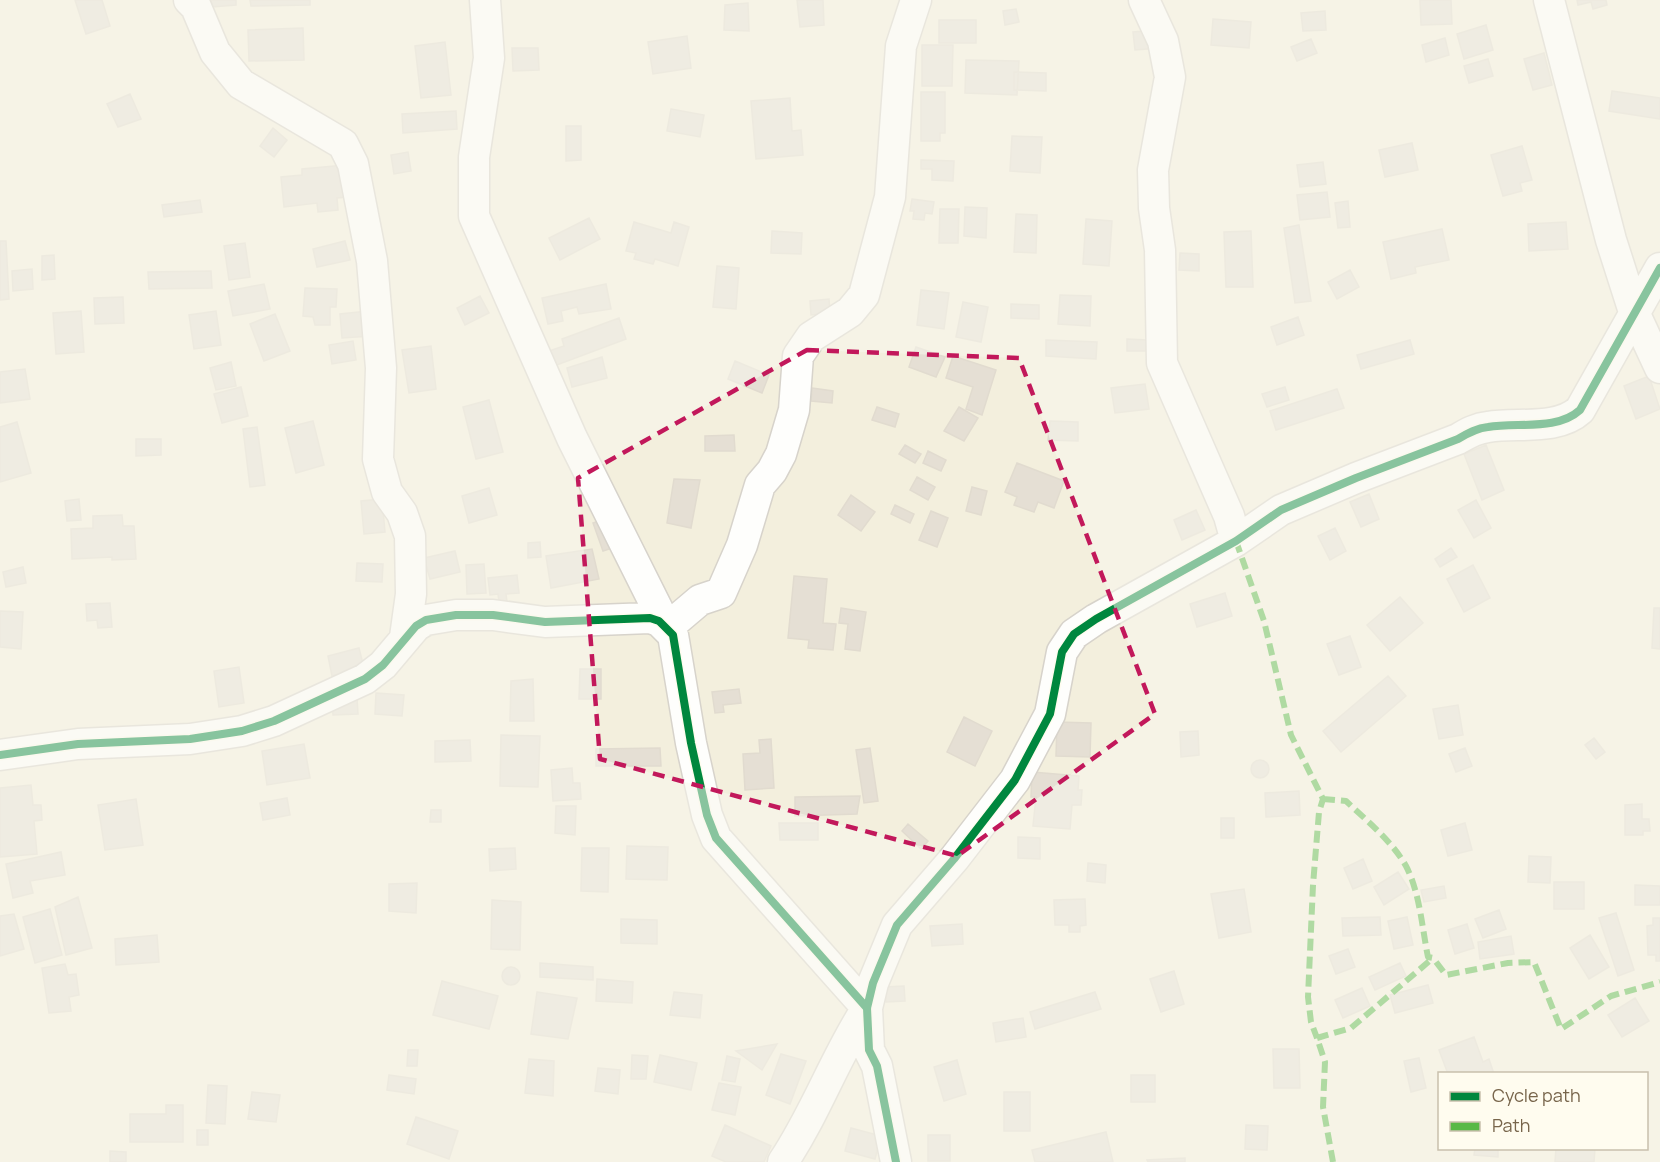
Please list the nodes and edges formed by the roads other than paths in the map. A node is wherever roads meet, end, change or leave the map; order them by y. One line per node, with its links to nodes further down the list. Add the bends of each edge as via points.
1 (189, 0): 11 (street, via 196,7 215,52 241,84 343,144 353,164 372,261 380,356 378,459 387,492 402,513 410,536 411,594)
2 (485, 0): 10 (street, via 489,58 474,158 474,216 572,438)
3 (916, 0): 10 (street, via 900,46 890,197 864,295 850,312 811,337 798,356 794,410 781,454 760,485 742,545 721,593 700,600)
4 (1144, 0): 9 (street, via 1163,42 1170,76 1153,170 1160,250 1162,363 1229,516)
5 (1549, 0): 7 (street, via 1611,240)
6 (1660, 267): 7 (street)
7 (1634, 312): 8 (street); 9 (street, via 1580,410 1572,417 1472,431 1281,510)
8 (1660, 368)
9 (1236, 541): 13 (street, via 1095,618 1074,634 1062,652 1050,714 1015,780 954,860 897,925)
10 (667, 628): 11 (street, via 650,618 545,622 456,615 426,620); 13 (street, via 673,635 707,815 716,838)
11 (405, 637): 12 (street, via 383,665 365,679 274,721 242,731 190,739 78,744)
12 (0, 755)
13 (867, 1008): 14 (street, via 843,1045 799,1138); 15 (street, via 869,1050 877,1066)
14 (783, 1162)
15 (896, 1162)

